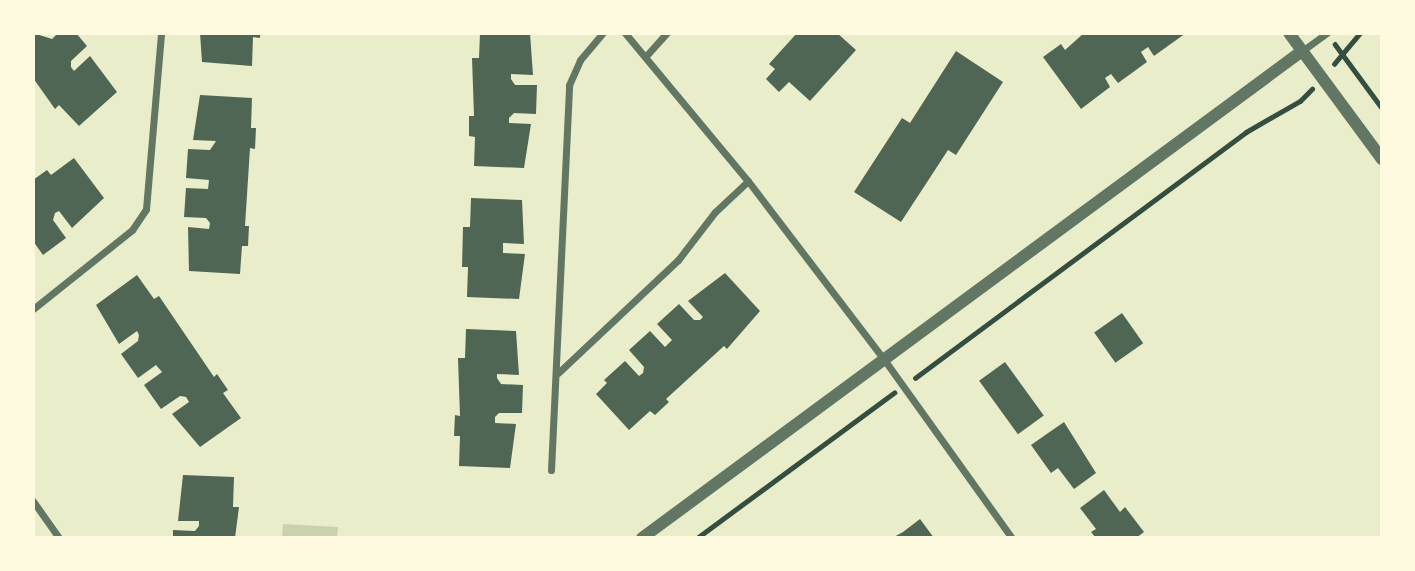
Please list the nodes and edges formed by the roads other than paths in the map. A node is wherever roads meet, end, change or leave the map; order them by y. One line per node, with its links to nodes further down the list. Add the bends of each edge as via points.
1 (161, 33): 11 (street, via 146,209 132,230)
2 (603, 33): 13 (street, via 580,60 569,85)
3 (625, 33): 8 (street)
4 (667, 33): 8 (street)
5 (1289, 33): 7 (street)
6 (1327, 33): 7 (street)
7 (1302, 51): 9 (street); 12 (street)
8 (646, 56): 10 (street)
9 (1382, 159)
10 (748, 181): 12 (street); 13 (street, via 715,212 678,260)
11 (33, 309)
12 (883, 358): 17 (street); 18 (street)
13 (558, 373): 14 (street)
14 (551, 470)
15 (33, 501): 16 (street)
16 (60, 538)
17 (642, 538)
18 (1012, 538)

